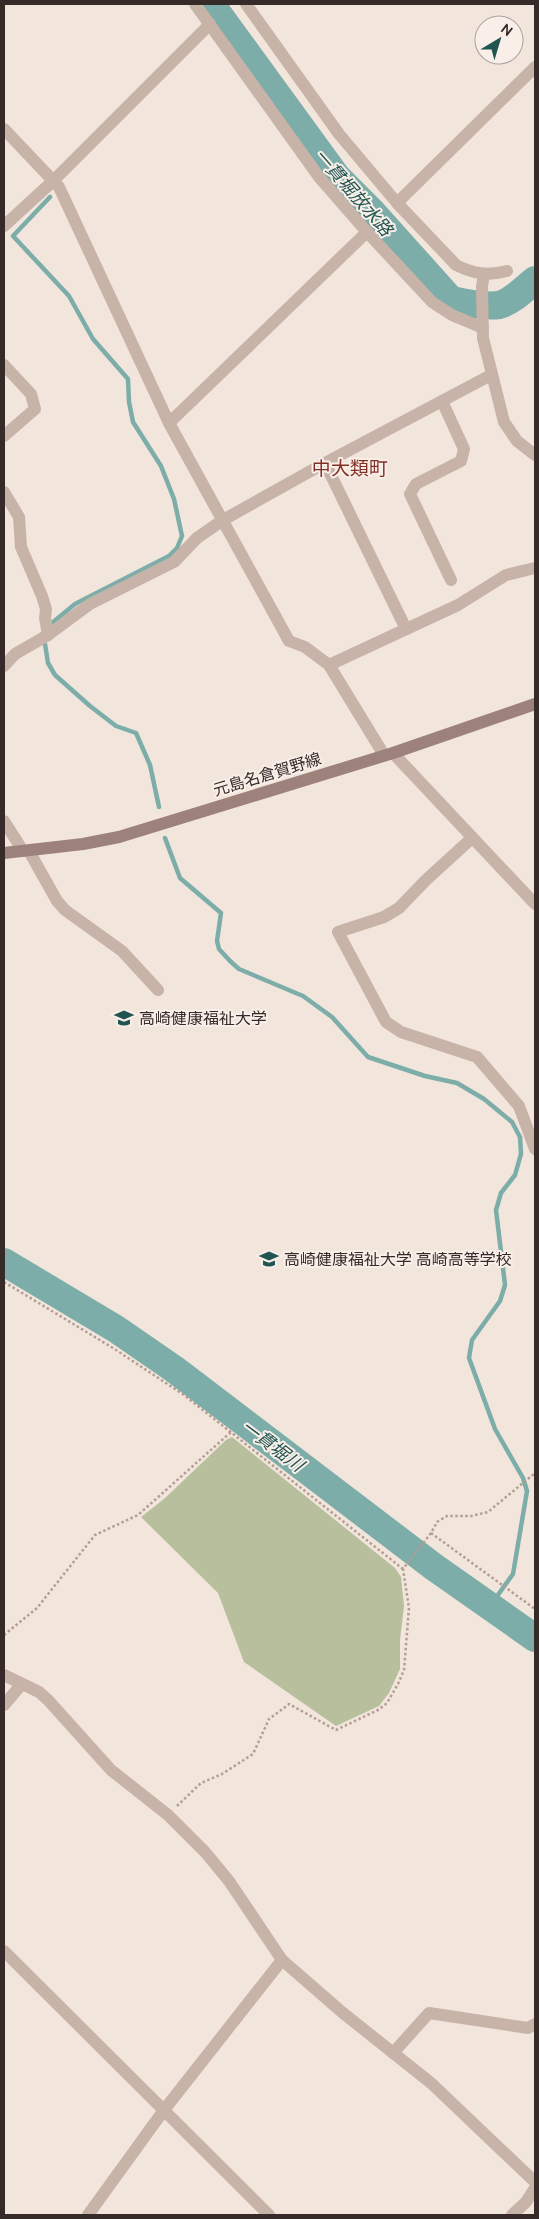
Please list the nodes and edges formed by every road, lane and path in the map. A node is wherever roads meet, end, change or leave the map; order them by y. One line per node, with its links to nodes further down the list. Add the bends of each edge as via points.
1 (195, 4): 3 (street)
2 (246, 4): 7 (street, via 339,134)
3 (210, 24): 6 (street); 9 (street, via 319,177)
4 (535, 67): 7 (street)
5 (4, 129): 6 (street)
6 (53, 181): 8 (street); 16 (street, via 59,187)
7 (397, 204): 11 (street, via 456,265)
8 (4, 226)
9 (367, 232): 12 (street, via 432,302); 16 (street)
10 (507, 271): 11 (street)
11 (483, 280): 12 (street)
12 (483, 328): 14 (street)
13 (4, 365): 17 (street, via 31,394 35,409)
14 (491, 375): 15 (street); 18 (street, via 504,422 516,441)
15 (442, 401): 19 (street); 23 (street, via 464,450 461,461 416,484 410,494)
16 (169, 423): 21 (street)
17 (4, 436)
18 (535, 455)
19 (325, 463): 21 (street); 24 (street)
20 (4, 492): 25 (street, via 19,517 21,547 42,596)
21 (223, 520): 25 (street, via 197,538 174,562 90,604); 26 (street, via 290,641 305,647)
22 (535, 568): 24 (street, via 506,575 458,606)
23 (451, 580)
24 (406, 629): 26 (street)
25 (48, 634): 27 (street, via 15,654)
26 (329, 665): 29 (street)
27 (4, 666)
28 (535, 704): 29 (main road, 元島名倉賀野線)
29 (389, 754): 31 (street); 32 (main road, 元島名倉賀野線, via 119,837)
30 (4, 821): 32 (street)
31 (472, 838): 34 (street); 36 (street, via 399,908 384,917 338,932 386,1022 401,1032 476,1057 519,1106)
32 (26, 851): 33 (main road, 元島名倉賀野線); 35 (street, via 65,910 122,951)
33 (4, 853)
34 (535, 904)
35 (158, 990)
36 (535, 1149)
37 (4, 1282): 38 (path, via 113,1348 184,1395)
38 (231, 1432): 41 (path); 43 (path, via 138,1515 95,1535 37,1608)
39 (535, 1473): 40 (path, via 488,1512 447,1516 437,1522)
40 (431, 1534): 41 (path); 42 (path)
41 (403, 1569): 47 (path, via 410,1608 404,1670 387,1703 336,1730 289,1704 269,1719 253,1754 201,1783)
42 (535, 1609)
43 (4, 1635)
44 (4, 1675): 45 (street)
45 (21, 1685): 46 (street); 47 (street, via 48,1700 111,1770)
46 (4, 1705)
47 (168, 1816): 49 (street, via 229,1881)
48 (4, 1950): 52 (street)
49 (282, 1960): 51 (street); 52 (street)
50 (535, 2024): 51 (street, via 528,2028 429,2013)
51 (393, 2053): 53 (street, via 431,2083)
52 (164, 2110): 55 (street); 56 (street)
53 (535, 2182)
54 (535, 2188): 57 (street)
55 (88, 2215)
56 (269, 2215)
57 (512, 2215)

